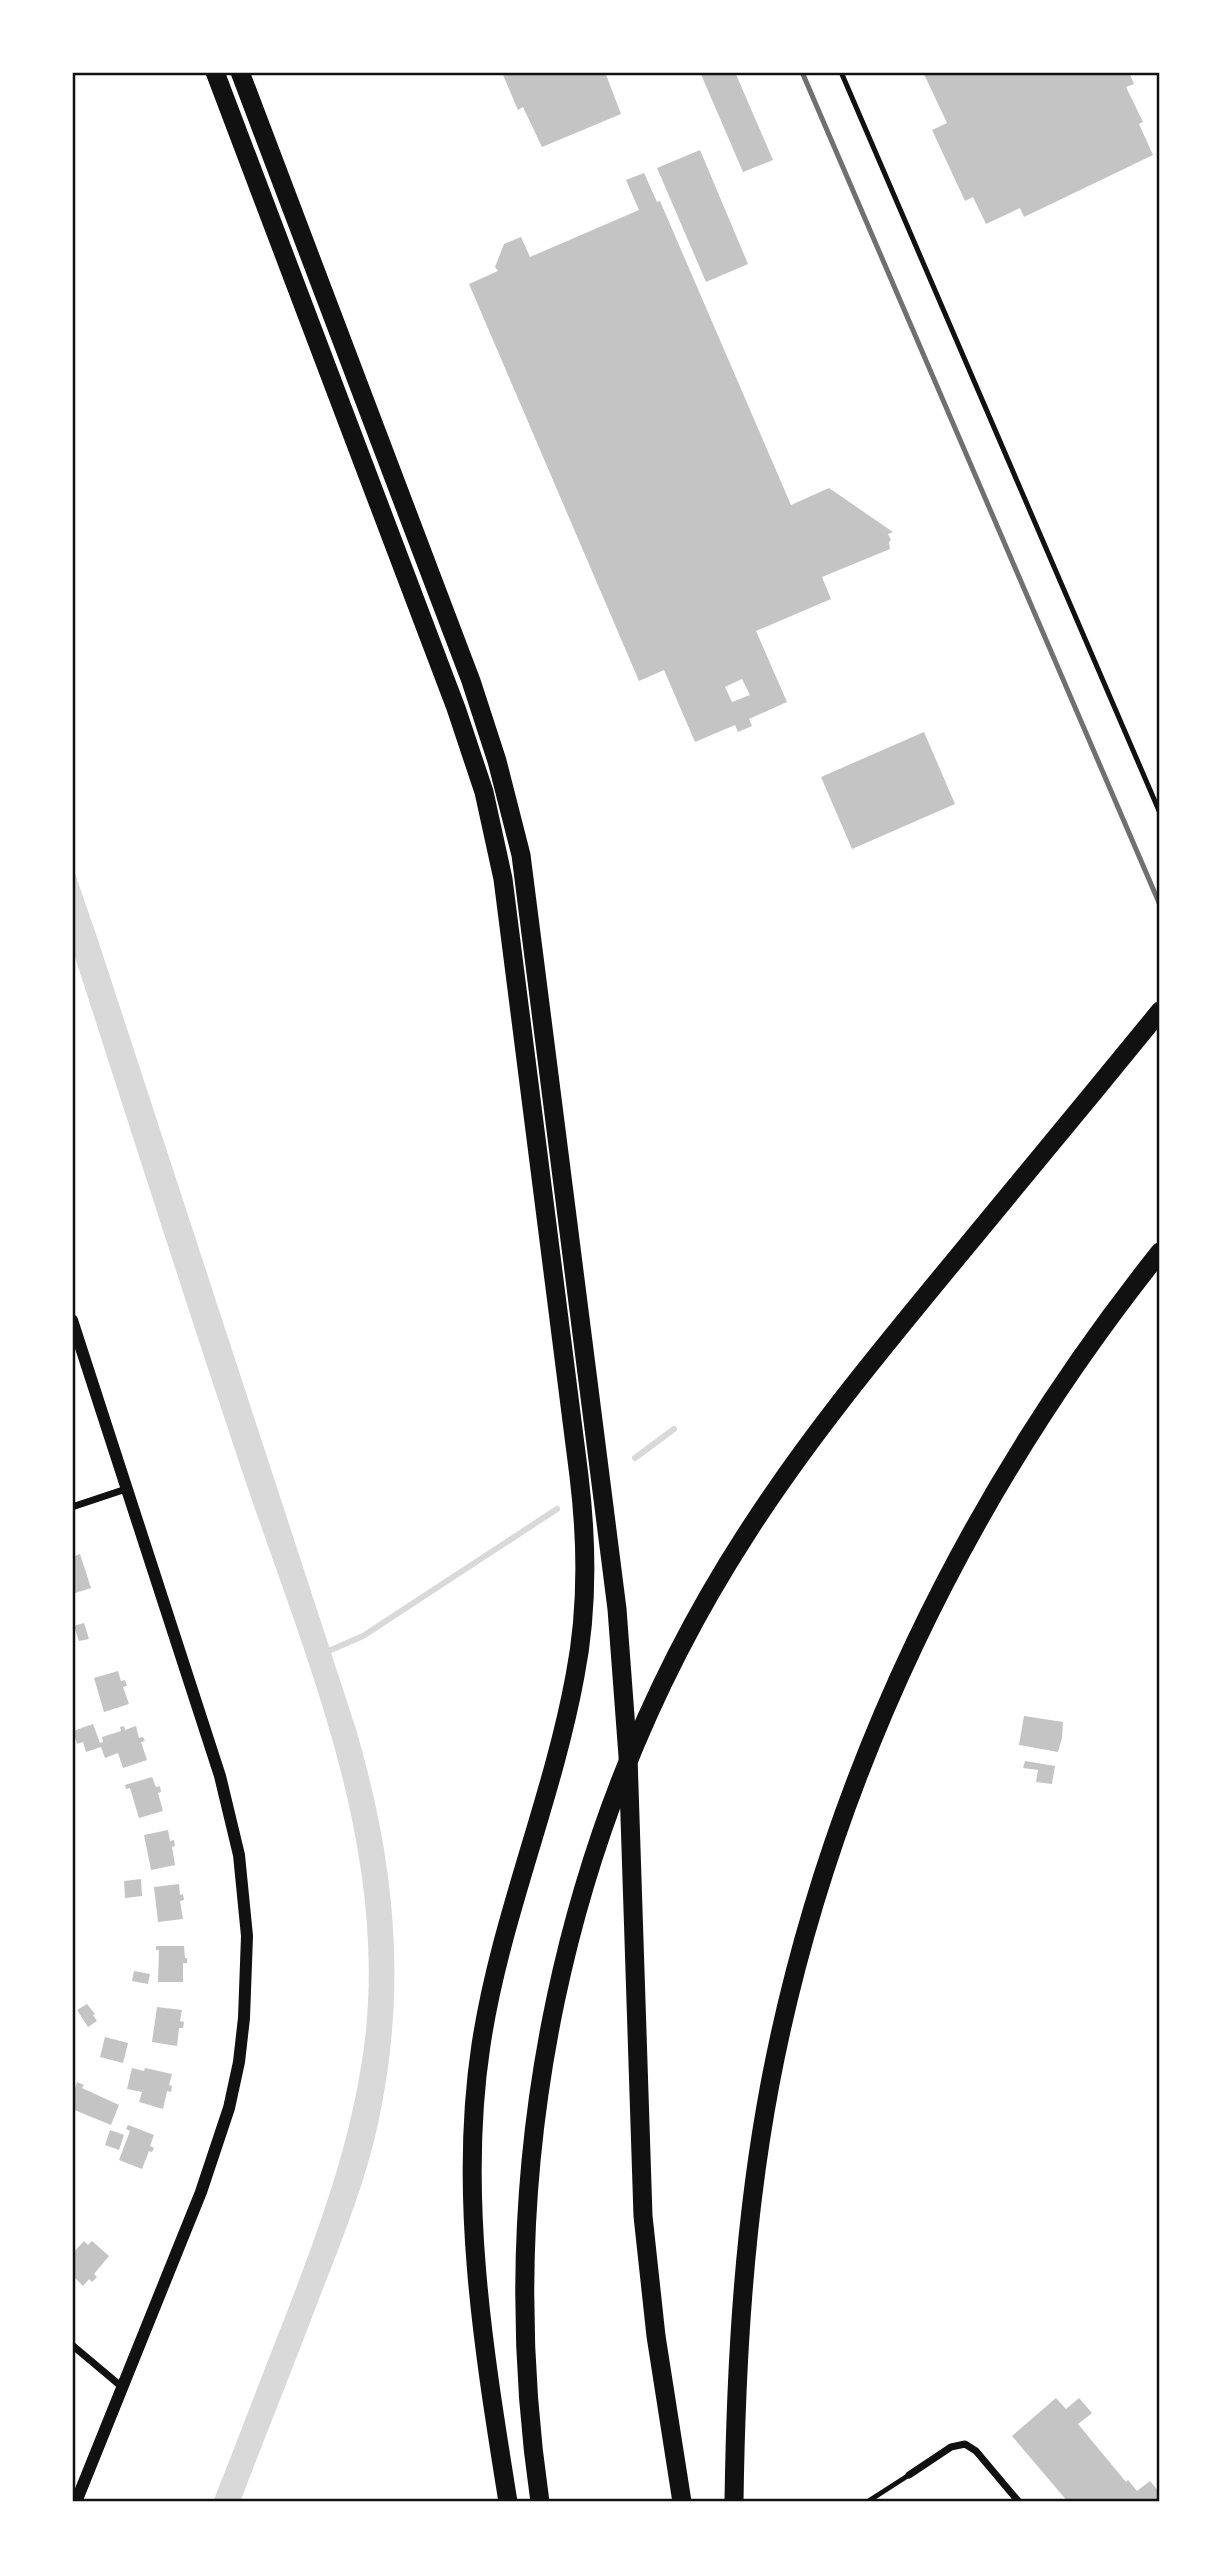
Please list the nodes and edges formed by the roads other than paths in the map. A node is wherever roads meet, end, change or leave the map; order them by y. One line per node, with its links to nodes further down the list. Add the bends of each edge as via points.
1 (215, 72): 14 (highway, via 456,708 488,808 504,891 579,1476 585,1570 576,1673 499,1957 476,2080 473,2226)
2 (240, 72): 16 (highway, via 475,692 521,855 617,1609 629,1767 643,2216)
3 (841, 72): 4 (lane)
4 (1160, 813)
5 (1160, 1011): 15 (highway, via 842,1400 747,1532 699,1613 652,1708 605,1822 567,1945 535,2110 524,2242 525,2371)
6 (1160, 1252): 17 (highway, via 1044,1413 972,1531 904,1666 854,1787 809,1927 775,2061 756,2172 739,2351)
7 (72, 1320): 8 (street)
8 (126, 1489): 9 (street); 11 (street, via 220,1776 243,1894 247,1957 240,2062 229,2109 201,2192)
9 (72, 1507)
10 (72, 2345): 11 (street)
11 (122, 2388): 13 (street)
12 (909, 2475): 18 (lane); 19 (street, via 951,2447 965,2444)
13 (76, 2502)
14 (508, 2502)
15 (540, 2502)
16 (682, 2502)
17 (734, 2502)
18 (867, 2502)
19 (1019, 2502)

